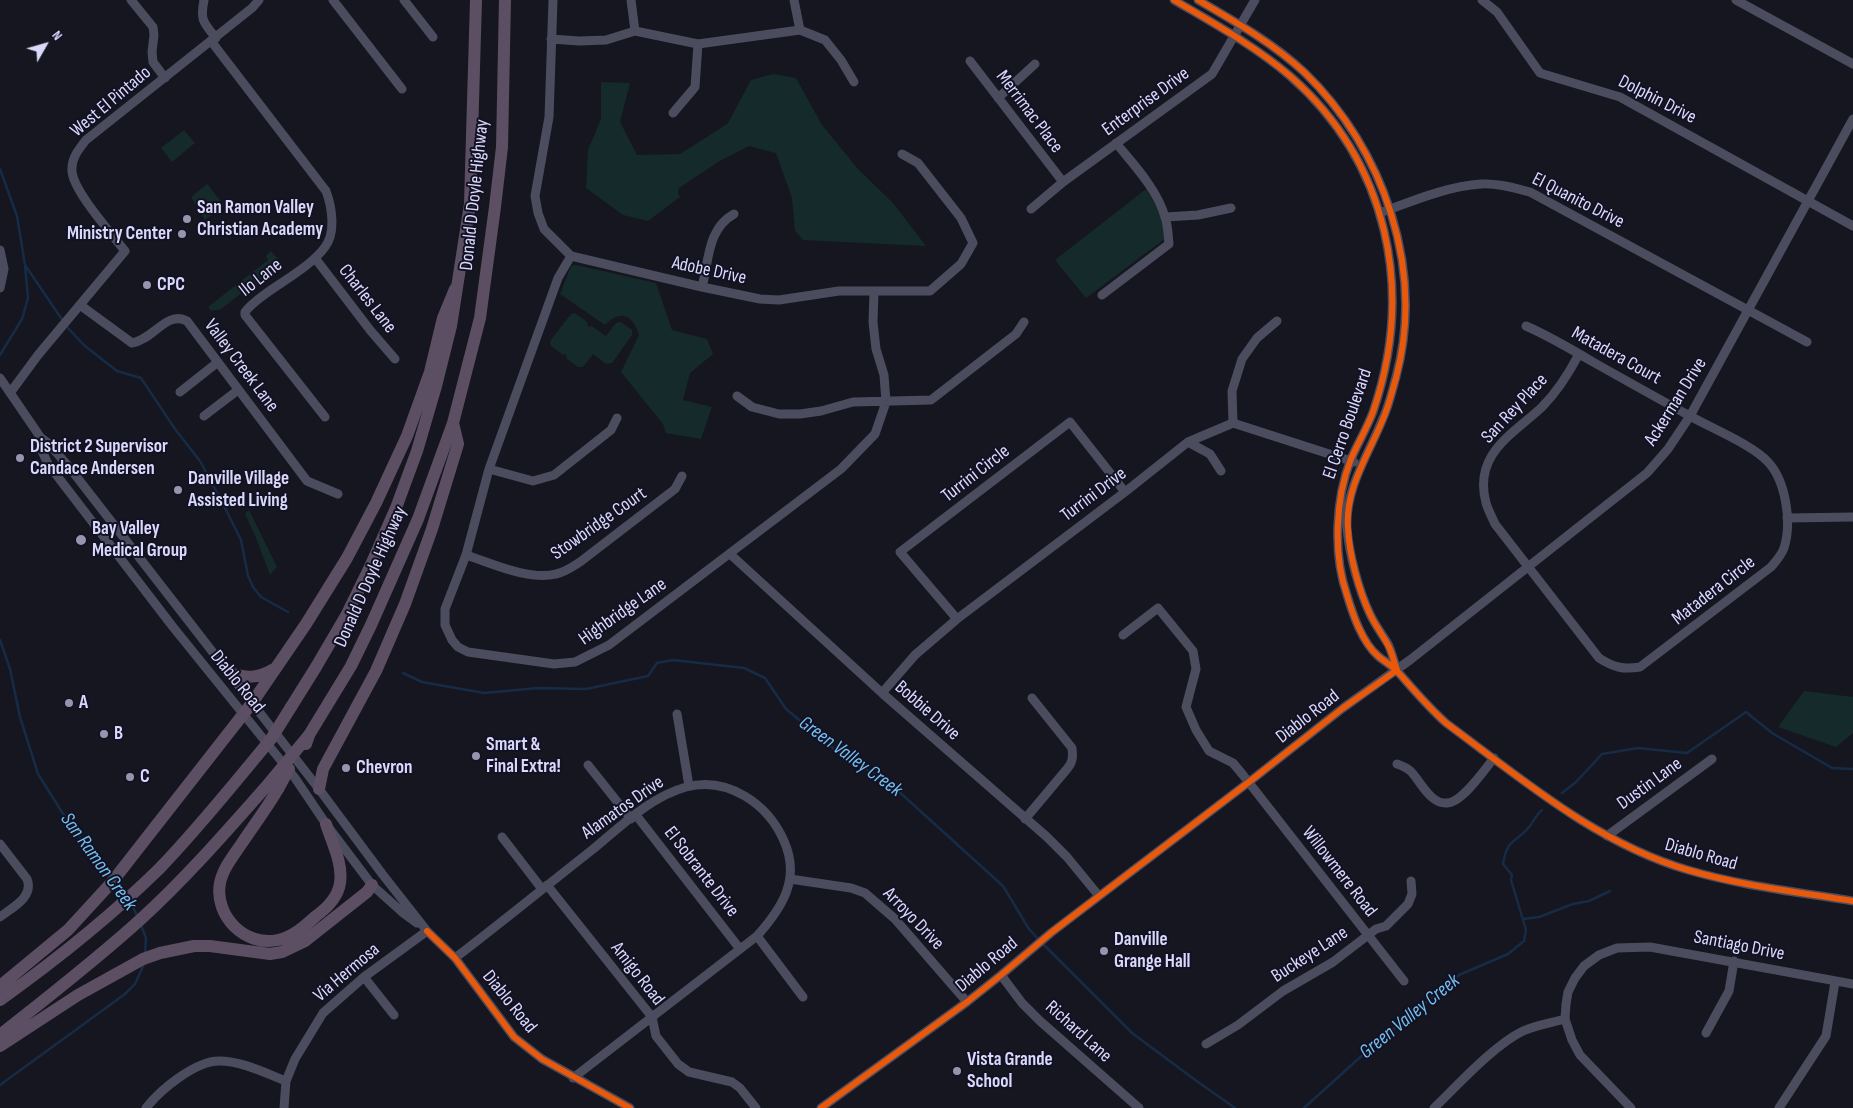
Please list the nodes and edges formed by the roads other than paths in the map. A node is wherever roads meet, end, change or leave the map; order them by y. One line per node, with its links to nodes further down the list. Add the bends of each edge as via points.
1 (131, 0): 31 (street, via 152,27 153,62)
2 (204, 0): 25 (street, Ilo Lane, via 202,16)
3 (260, 0): 25 (street, West El Pintado)
4 (333, 0): 33 (street)
5 (404, 0): 23 (street)
6 (469, 0): 22 (highway)
7 (476, 0): 22 (highway, Donald D Doyle Highway)
8 (505, 0): 19 (highway, Donald D Doyle Highway)
9 (511, 0): 19 (highway)
10 (553, 0): 26 (street)
11 (631, 0): 21 (street)
12 (794, 0): 20 (street)
13 (1174, 0): 24 (street, El Cerro Boulevard)
14 (1198, 0): 18 (street, El Cerro Boulevard)
15 (1255, 0): 18 (street, Enterprise Drive)
16 (1482, 0): 40 (street, Dolphin Drive, via 1497,12 1540,73 1620,97)
17 (1736, 0): 30 (street)
18 (1241, 26): 24 (street, Enterprise Drive); 43 (street, El Cerro Boulevard, via 1287,58 1328,97 1360,143)
19 (505, 27): 75 (highway, Donald D Doyle Highway, via 502,148 495,207 480,318)
20 (800, 30): 27 (street); 32 (street, via 825,40)
21 (635, 31): 26 (street, via 606,40); 27 (street)
22 (475, 32): 53 (highway, Donald D Doyle Highway, via 470,204)
23 (432, 37)
24 (1235, 37): 37 (street, Enterprise Drive, via 1212,74); 44 (street, El Cerro Boulevard, via 1274,63 1330,118 1368,180)
25 (213, 39): 31 (street, West El Pintado); 50 (street, Ilo Lane, via 326,192 332,218 330,235 326,246)
26 (551, 39): 49 (street, via 549,117 535,196 544,228)
27 (698, 44): 35 (street, via 695,87)
28 (970, 61): 34 (street, Merrimac Place)
29 (1035, 64): 34 (street)
30 (1853, 64)
31 (165, 78): 56 (street, West El Pintado, via 86,140 73,161 74,180 82,194 125,251)
32 (854, 82)
33 (402, 89)
34 (998, 98): 39 (street, Merrimac Place)
35 (673, 113)
36 (1853, 119): 40 (street, Ackerman Drive)
37 (1116, 143): 39 (street, Enterprise Drive); 46 (street, via 1147,182)
38 (902, 154): 54 (street, Adobe Drive, via 918,163 961,218 973,243 960,264 930,291)
39 (1063, 182): 42 (street, Enterprise Drive)
40 (1809, 200): 47 (street, Dolphin Drive); 57 (street, Ackerman Drive)
41 (1231, 208): 46 (street)
42 (1030, 209)
43 (1390, 209): 44 (street, El Quanito Drive); 57 (street, El Quanito Drive, via 1461,187 1482,184 1530,192); 80 (street, El Cerro Boulevard, via 1400,251 1405,325 1384,418)
44 (1380, 212): 79 (street, El Cerro Boulevard, via 1388,253 1392,324 1384,372 1372,413)
45 (734, 214): 52 (street, via 725,219 713,235)
46 (1166, 217): 55 (street, via 1169,244)
47 (1853, 226)
48 (0, 250): 51 (street, via 4,269)
49 (571, 256): 52 (street, Adobe Drive); 81 (street, Highbridge Lane, via 558,278)
50 (315, 258): 63 (street, Charles Lane); 73 (street, Ilo Lane, via 254,303 245,315)
51 (0, 288)
52 (702, 288): 54 (street, Adobe Drive, via 779,300 839,291)
53 (455, 289): 93 (highway, via 404,444 336,578); 136 (highway, Donald D Doyle Highway, bridge, via 451,326 436,386 396,508 347,614 271,739 204,820 159,868 101,922)
54 (874, 292): 70 (street, Highbridge Lane, via 874,331 884,375)
55 (1102, 295)
56 (78, 307): 64 (street, Valley Creek Lane, via 132,342 140,342 171,319 181,317); 68 (street, West El Pintado)
57 (1750, 310): 61 (street, El Quanito Drive); 72 (street, Ackerman Drive)
58 (1277, 321): 76 (street, via 1257,338 1242,360 1232,391)
59 (1024, 322): 70 (street, via 1016,334 931,400)
60 (1526, 326): 62 (street, Matadera Court)
61 (1807, 342)
62 (1579, 354): 72 (street, Matadera Court); 90 (street, San Rey Place, via 1559,388 1496,448 1487,464 1483,483 1486,503 1495,524)
63 (395, 359)
64 (218, 362): 66 (street, Valley Creek Lane); 67 (street)
65 (0, 378): 68 (street, Diablo Road)
66 (238, 390): 71 (street); 85 (street, Valley Creek Lane, via 307,481)
67 (180, 392)
68 (10, 393): 77 (street, Diablo Road)
69 (737, 396): 70 (street, via 752,407 779,414 821,411 853,402)
70 (886, 402): 88 (street, Highbridge Lane, via 876,434 841,469)
71 (204, 416)
72 (1690, 416): 87 (street, Matadera Circle, via 1760,454 1769,463 1783,487); 90 (street, Ackerman Drive, via 1647,473)
73 (325, 417)
74 (617, 418): 81 (street, via 611,430 554,475 533,482)
75 (453, 423): 101 (highway, Donald D Doyle Highway, via 418,519 371,626); 108 (highway, via 458,444 419,568 376,671 324,769)
76 (1233, 424): 78 (street, Turrini Drive); 79 (street)
77 (40, 438): 95 (street, Diablo Road, via 69,467); 100 (street, Diablo Road, via 48,464)
78 (1188, 442): 82 (street, via 1210,454); 84 (street, Turrini Drive)
79 (1350, 461): 80 (street); 94 (street, El Cerro Boulevard, via 1338,520 1339,553 1346,594 1370,646)
80 (1360, 465): 94 (street, El Cerro Boulevard, via 1351,496 1347,526 1349,542 1370,614)
81 (489, 470): 89 (street, Highbridge Lane)
82 (1221, 471)
83 (682, 476): 89 (street, Stowbridge Court, via 675,489 568,570 546,576 528,575)
84 (1126, 492): 91 (street, Turrini Drive); 91 (street, Turrini Circle, via 1070,422 900,552)
85 (338, 494)
86 (1853, 517): 87 (street)
87 (1787, 518): 90 (street, Matadera Circle, via 1784,550 1771,567 1640,667 1612,667 1599,658)
88 (730, 554): 89 (street, Highbridge Lane, via 609,645 575,662 554,664 478,654 463,650 452,640 445,625 445,609); 96 (street, Bobbie Drive)
89 (466, 555)
90 (1529, 567): 94 (street, Ackerman Drive)
91 (956, 619): 96 (street, Turrini Drive, via 915,655)
92 (1123, 636): 106 (street, Willowmere Road, via 1158,608 1193,651 1196,669 1186,707 1196,730 1209,751 1233,763)
93 (274, 669): 95 (highway, via 261,677); 98 (highway)
94 (1397, 670): 102 (street, Diablo Road, via 1439,717); 106 (street, Diablo Road)
95 (229, 673): 98 (street, Diablo Road)
96 (882, 693): 110 (street, Bobbie Drive)
97 (1032, 698): 110 (street, via 1072,748 1073,757 1072,764)
98 (252, 703): 100 (highway); 108 (street, Diablo Road)
99 (677, 714): 107 (street)
100 (243, 715): 111 (street, Diablo Road, via 295,778); 134 (highway, via 91,907)
101 (307, 740): 111 (highway, bridge, via 229,862 220,883 221,905 231,924 257,940 279,940 296,932 330,904 340,885 341,874); 142 (highway, Donald D Doyle Highway, bridge, via 177,885 105,950)
102 (1494, 758): 104 (street, via 1470,788 1458,799 1447,803 1436,800 1409,768); 112 (street, Diablo Road, via 1581,822)
103 (1712, 759): 112 (street, Dustin Lane)
104 (1397, 764)
105 (588, 765): 109 (street, El Sobrante Drive)
106 (1249, 782): 120 (street, Diablo Road); 124 (street, Willowmere Road)
107 (688, 786): 109 (street, Alamatos Drive, via 672,792); 116 (street, Alamatos Drive, via 717,786 746,796 760,805 778,827 786,844)
108 (319, 789): 115 (street, Diablo Road)
109 (633, 817): 119 (street, Alamatos Drive); 126 (street, El Sobrante Drive)
110 (1025, 819): 120 (street, Bobbie Drive, via 1067,857)
111 (326, 824): 118 (street, Diablo Road)
112 (1607, 836): 121 (street, Diablo Road, via 1687,870)
113 (502, 837): 119 (street, Amigo Road)
114 (0, 844): 122 (street, via 29,886 24,898)
115 (383, 875): 118 (street); 123 (street, Diablo Road)
116 (790, 879): 125 (street, Alamatos Drive, via 776,915); 137 (street, Arroyo Drive, via 864,893 895,919)
117 (1411, 880): 124 (street, Buckeye Lane, via 1412,894 1408,904 1386,926)
118 (372, 885): 123 (street, Diablo Road); 144 (highway, via 305,941 282,952 255,953 210,946 179,948 143,959 78,995)
119 (545, 887): 127 (street, Alamatos Drive); 139 (street, Amigo Road)
120 (1099, 896): 129 (street, Diablo Road)
121 (1853, 901)
122 (0, 917)
123 (427, 931): 127 (street, Diablo Road); 130 (street, Via Hermosa)
124 (1368, 935): 131 (street, Willowmere Road); 143 (street, Buckeye Lane, via 1334,962 1283,990 1238,1025)
125 (757, 936): 126 (street, Alamatos Drive); 135 (street)
126 (740, 949): 139 (street, Alamatos Drive)
127 (455, 958): 145 (street, Diablo Road, via 514,1037)
128 (1734, 961): 132 (street, Santiago Drive); 140 (street, Santiago Drive, via 1650,947 1617,948 1599,955 1575,978 1568,992); 141 (street, via 1729,992)
129 (1001, 975): 137 (street, Diablo Road); 152 (street, Richard Lane, via 1040,1021)
130 (364, 977): 138 (street); 146 (street, Via Hermosa, via 323,1014 295,1059)
131 (1404, 981)
132 (1835, 982): 133 (street, Santiago Drive); 155 (street, via 1826,1036)
133 (1853, 984)
134 (0, 986)
135 (803, 997)
136 (0, 1000)
137 (967, 1002): 151 (street, Diablo Road)
138 (394, 1015)
139 (652, 1017): 145 (street, Alamatos Drive); 147 (street, Amigo Road, via 656,1036 678,1064 689,1072 732,1082)
140 (1565, 1019): 153 (street, via 1523,1031 1509,1040); 154 (street, via 1580,1055)
141 (1706, 1033)
142 (0, 1034)
143 (1206, 1044)
144 (0, 1046)
145 (573, 1078): 150 (street, Diablo Road)
146 (286, 1081): 148 (street, via 240,1064 218,1061 189,1070); 149 (street, Via Hermosa)
147 (753, 1106)
148 (146, 1108)
149 (284, 1108)
150 (630, 1108)
151 (822, 1108)
152 (1139, 1108)
153 (1434, 1108)
154 (1631, 1108)
155 (1779, 1108)

